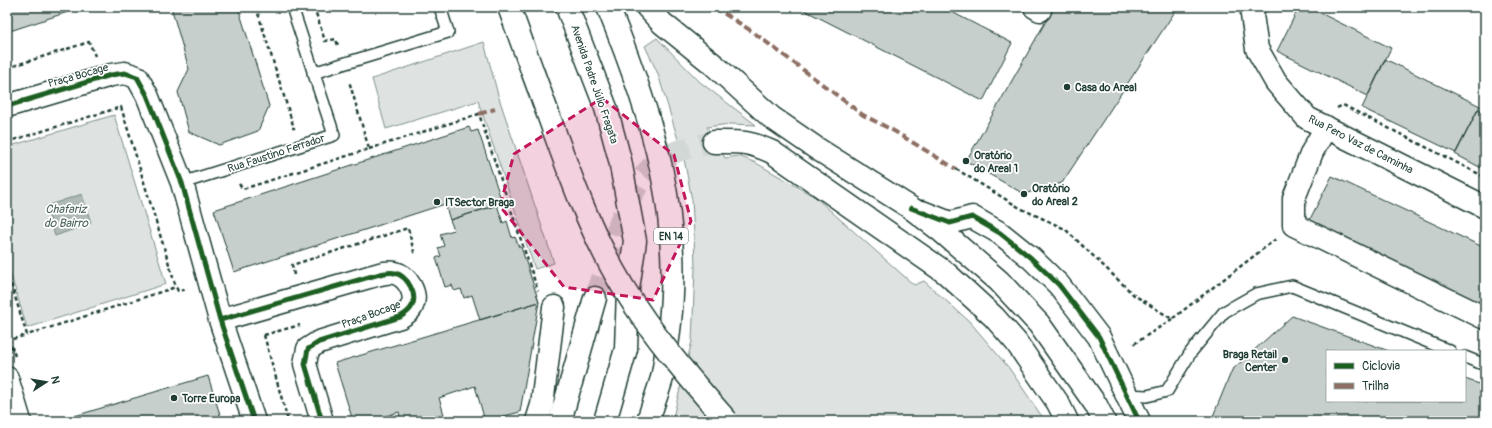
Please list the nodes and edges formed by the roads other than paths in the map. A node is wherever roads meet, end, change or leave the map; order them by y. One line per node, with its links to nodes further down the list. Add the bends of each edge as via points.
1 (292, 7): 8 (lane, Rua Faustino Ferrador)
2 (440, 7): 8 (lane, via 448,32)
3 (509, 7): 31 (main road, bridge, via 572,179 598,241 623,287 680,369)
4 (568, 7): 29 (main road, Avenida Padre Júlio Fragata, via 610,123 627,191 635,241 628,289 626,348)
5 (608, 7): 30 (main road, EN 14, via 648,113 670,210 673,277 670,323 662,377)
6 (646, 7): 14 (main road, via 771,117)
7 (1254, 7): 10 (main road, Rua Pero Vaz de Caminha, via 1252,15 1256,49 1272,76 1307,118)
8 (313, 73): 12 (lane, Rua Faustino Ferrador, via 334,135)
9 (7, 106): 12 (main road, Praça Bocage, via 111,75 125,73 137,77 147,95)
10 (1328, 119): 13 (main road, Rua Pero Vaz de Caminha); 17 (main road, via 1294,198 1294,226)
11 (714, 142): 32 (main road, via 752,143 772,152 946,273 994,317 1016,342)
12 (182, 184): 18 (main road, Praça Bocage)
13 (1485, 207)
14 (911, 208): 23 (main road, via 950,223 972,217 1000,233 1031,258 1059,285 1099,337); 33 (main road, via 999,281 1039,324 1096,405)
15 (595, 298): 28 (main road)
16 (546, 300): 27 (main road, via 542,405)
17 (1485, 318)
18 (220, 320): 25 (main road, Praça Bocage); 26 (main road, Praça Bocage, via 369,277 394,273 403,277 413,293 414,301 408,312 400,317 319,342 308,349 305,364)
19 (1448, 350): 23 (lane, via 1292,286 1256,294 1224,312 1191,352 1167,390 1147,396)
20 (1466, 357): 21 (lane)
21 (1485, 366)
22 (8, 387): 24 (main road)
23 (1126, 395): 34 (main road)
24 (20, 421)
25 (254, 421)
26 (322, 421)
27 (537, 421)
28 (560, 421)
29 (605, 421)
30 (648, 421)
31 (727, 421)
32 (1068, 421)
33 (1104, 421)
34 (1139, 421)

